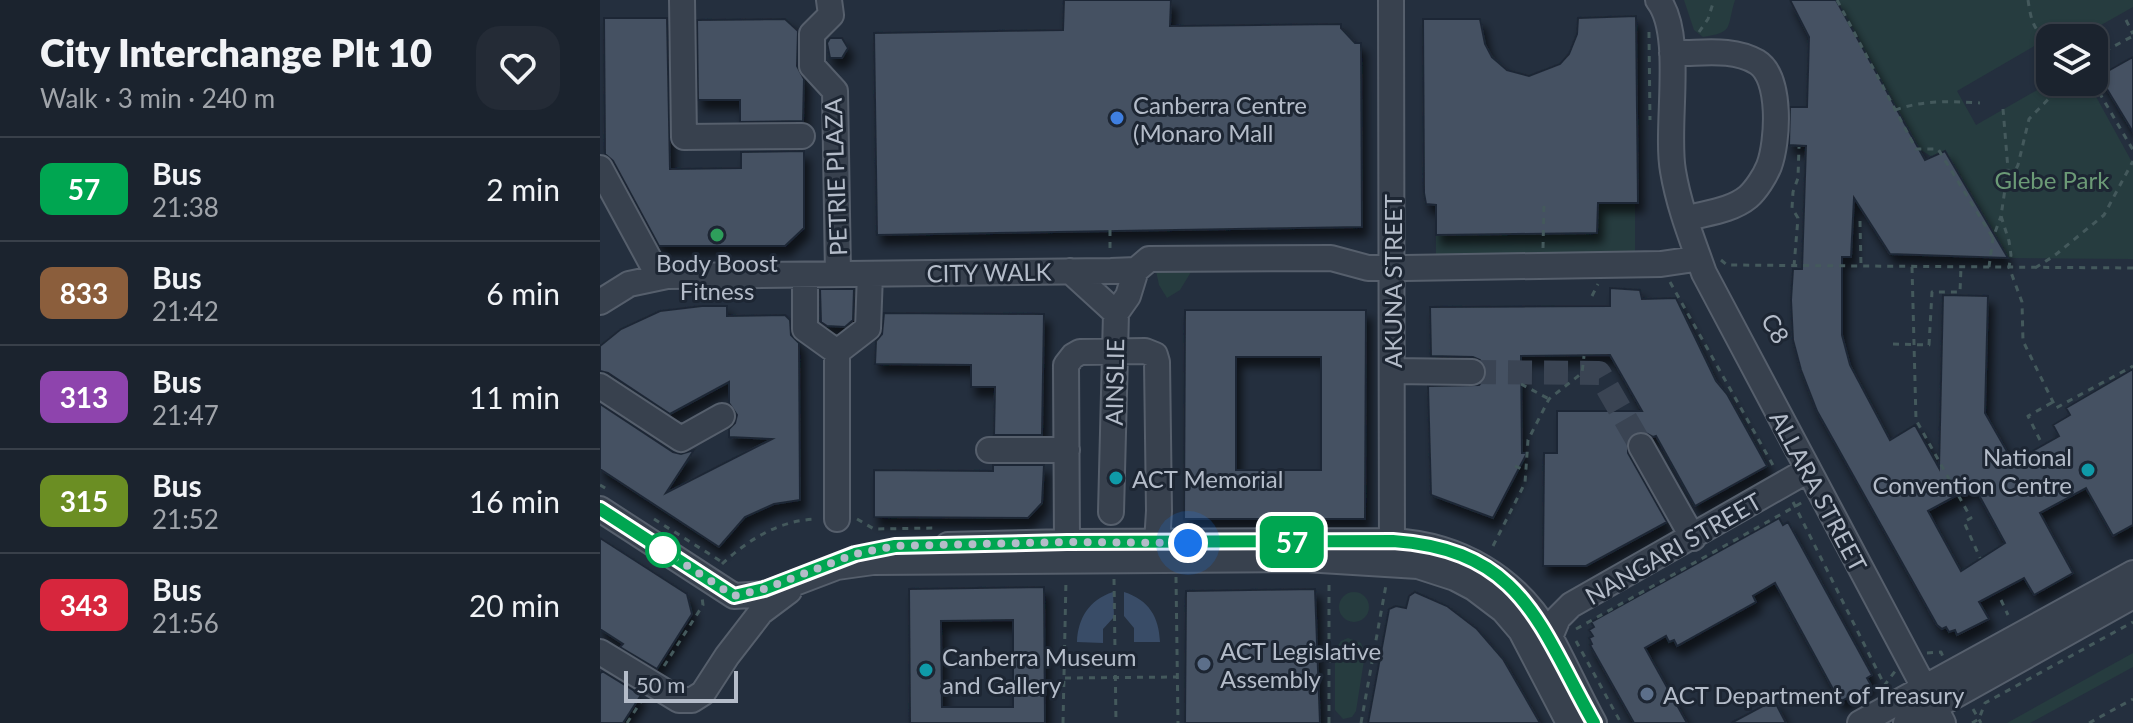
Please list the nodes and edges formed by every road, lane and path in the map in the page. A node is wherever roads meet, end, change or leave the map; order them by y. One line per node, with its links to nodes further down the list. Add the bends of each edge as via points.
1 (682, 0): 19 (street, via 684,137)
2 (829, 0): 46 (street, PETRIE PLAZA, via 831,15 812,34 812,66 835,91)
3 (1391, 0): 60 (street, AKUNA STREET)
4 (1714, 0): 9 (path)
5 (1837, 0): 18 (path)
6 (2028, 0): 10 (path)
7 (1663, 8): 13 (street, ALLARA STREET)
8 (2126, 20): 11 (path)
9 (1700, 31)
10 (2036, 31)
11 (2133, 35): 12 (path)
12 (2108, 49)
13 (1672, 53): 27 (street, ALLARA STREET, via 1672,169); 27 (street, via 1744,56 1762,66 1775,96 1769,165 1759,183 1733,206)
14 (2051, 96): 24 (path, via 2029,119 2018,165)
15 (2101, 96): 21 (path)
16 (1980, 103): 18 (path, via 1944,101)
17 (2003, 109): 24 (path, via 2008,169)
18 (1895, 110): 29 (path, via 1916,149 1938,149)
19 (802, 136)
20 (1799, 147): 34 (path, via 1792,208 1798,218)
21 (2133, 150)
22 (2133, 161): 42 (path, via 2104,215)
23 (600, 168): 49 (street)
24 (2004, 193): 26 (path)
25 (1544, 203): 33 (path)
26 (2001, 216): 29 (path); 39 (path, via 2009,241)
27 (1685, 219): 30 (street, ALLARA STREET)
28 (1860, 221): 35 (path)
29 (1993, 238): 38 (path)
30 (1694, 259): 31 (street); 72 (street, ALLARA STREET)
31 (1661, 264): 33 (street); 75 (path)
32 (1727, 265): 34 (path)
33 (1542, 266): 41 (street)
34 (1794, 266): 35 (path)
35 (1861, 266): 36 (path)
36 (1912, 267): 37 (path); 55 (path)
37 (1961, 267): 38 (path); 55 (path, via 1960,292 1932,292 1929,345)
38 (1989, 267): 39 (path)
39 (2009, 267): 42 (path); 65 (path, via 2022,302 2023,341)
40 (1379, 268): 44 (street, CITY WALK, via 1331,258 1149,259)
41 (1405, 268)
42 (2035, 268): 43 (path)
43 (2133, 268)
44 (1136, 270): 45 (street, CITY WALK); 53 (street)
45 (1070, 271): 47 (street, CITY WALK); 53 (street, AINSLIE)
46 (838, 274): 47 (street, CITY WALK); 48 (street, CITY WALK)
47 (870, 274): 56 (street, PETRIE PLAZA, via 868,328)
48 (805, 275): 49 (street, CITY WALK); 56 (street, PETRIE PLAZA, via 805,329)
49 (659, 277): 52 (street, CITY WALK, via 629,284)
50 (1598, 285): 51 (path)
51 (1592, 296)
52 (600, 302)
53 (1116, 313): 57 (street, AINSLIE)
54 (1893, 344): 55 (path)
55 (1914, 345): 87 (path, via 1916,420 1971,518 1964,522)
56 (837, 352): 81 (street)
57 (1114, 352): 70 (street, via 1080,352 1068,360); 79 (street, AINSLIE); 85 (street, via 1149,351 1156,359)
58 (1584, 356): 64 (path, via 1582,373)
59 (2133, 366): 65 (path, via 2056,408)
60 (1392, 371): 61 (street); 90 (street, AKUNA STREET)
61 (1472, 372)
62 (1521, 384): 64 (path)
63 (600, 386): 66 (street, via 681,439)
64 (1549, 399): 73 (path, via 1528,440)
65 (2053, 402): 67 (path, via 2028,416)
66 (722, 416)
67 (2040, 440)
68 (1641, 446): 83 (street)
69 (989, 450): 70 (street)
70 (1067, 450): 84 (street)
71 (1515, 466): 73 (path)
72 (1808, 470): 75 (street, NANGARI STREET); 113 (street, ALLARA STREET)
73 (1526, 471): 86 (path)
74 (600, 485): 77 (path)
75 (1783, 485): 78 (path); 83 (street, NANGARI STREET)
76 (1808, 499): 78 (path)
77 (606, 501): 92 (street)
78 (1796, 506): 107 (path, via 1884,686); 123 (path, via 1571,632)
79 (1111, 512)
80 (649, 516): 92 (path)
81 (837, 519)
82 (795, 520): 92 (path, via 760,535)
83 (1693, 538): 103 (street, NANGARI STREET, via 1571,605)
84 (1067, 542): 85 (street); 88 (street); 91 (street)
85 (1157, 543): 89 (street); 90 (street)
86 (1493, 546)
87 (1980, 558)
88 (1095, 560): 89 (street); 91 (street)
89 (1135, 560): 90 (street)
90 (1391, 560): 103 (street, via 1440,548 1478,564 1523,599); 120 (path); 121 (street, via 1455,578 1503,610 1521,631)
91 (895, 563): 98 (street, via 837,567 766,594); 98 (street, via 855,554); 111 (street, via 794,587 761,612 698,698 679,700)
92 (717, 571): 98 (street); 111 (path, via 702,594 703,605)
93 (2133, 573): 113 (street)
94 (1329, 576): 119 (path)
95 (1176, 577): 108 (path)
96 (1114, 578): 110 (path)
97 (1066, 579): 109 (path)
98 (734, 596)
99 (2133, 596): 113 (street)
100 (2001, 600): 101 (path)
101 (2008, 615)
102 (2133, 622): 114 (path, via 1985,703)
103 (1550, 637): 122 (street)
104 (600, 652): 111 (street)
105 (1941, 652): 106 (path)
106 (1924, 654)
107 (1897, 669)
108 (1177, 677): 110 (path); 118 (path)
109 (1064, 678): 110 (path); 116 (path)
110 (1117, 678): 117 (path)
111 (652, 684): 115 (path)
112 (2133, 699): 127 (path)
113 (1934, 706): 124 (street); 125 (street)
114 (1980, 721): 126 (path)
115 (627, 723)
116 (1063, 723)
117 (1116, 723)
118 (1178, 723)
119 (1329, 723)
120 (1361, 723)
121 (1569, 723)
122 (1594, 723)
123 (1621, 723)
124 (1860, 723)
125 (1906, 723)
126 (1972, 723)
127 (2089, 723)

